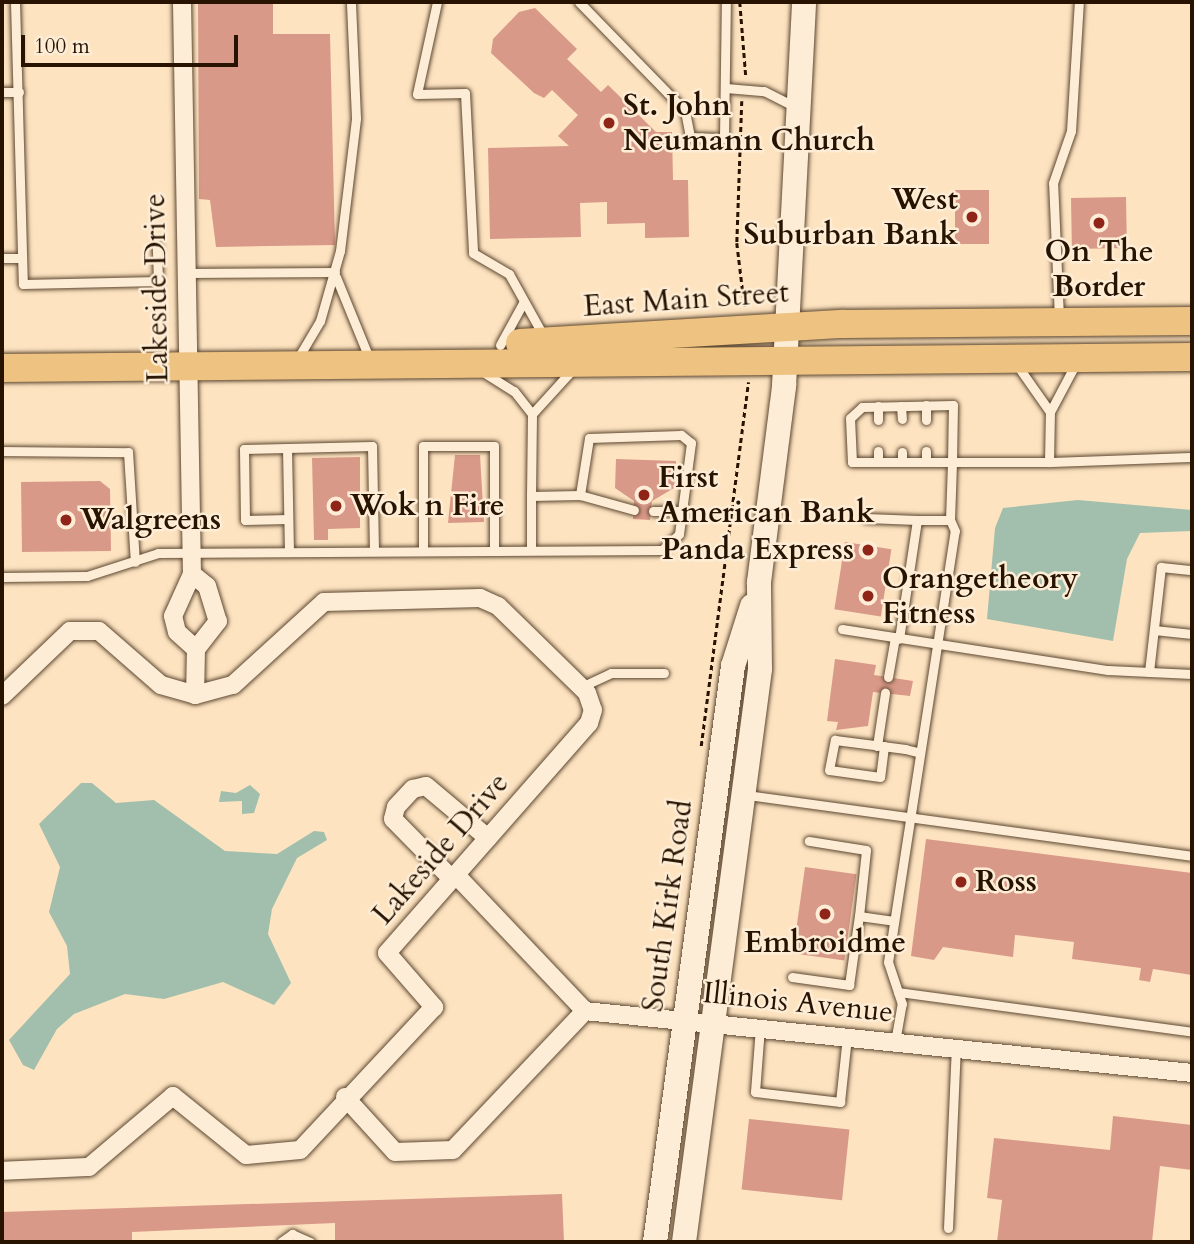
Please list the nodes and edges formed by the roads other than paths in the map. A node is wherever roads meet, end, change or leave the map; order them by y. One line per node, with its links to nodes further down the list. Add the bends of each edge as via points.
1 (15, 2): 11 (lane)
2 (182, 2): 17 (street, Lakeside Drive)
3 (351, 2): 16 (lane, via 355,127)
4 (437, 2): 18 (lane, via 417,94 465,93 471,246 509,274)
5 (579, 2): 9 (lane, via 685,111 690,138 723,138)
6 (726, 2): 9 (lane)
7 (804, 2): 12 (main road, South Kirk Road)
8 (1079, 2): 20 (lane, via 1071,131 1053,183)
9 (726, 88): 12 (lane, via 764,91)
10 (2, 92): 11 (lane)
11 (19, 92): 15 (lane)
12 (802, 111): 21 (main road, South Kirk Road)
13 (157, 245): 15 (lane, via 158,281 23,284)
14 (2, 258): 15 (lane)
15 (22, 258)
16 (335, 272): 17 (lane); 24 (lane); 29 (lane, via 320,321)
17 (184, 273): 32 (street, Lakeside Drive)
18 (523, 303): 22 (lane); 23 (lane)
19 (1192, 321): 20 (main road, East Main Street)
20 (1059, 323): 21 (main road, East Main Street)
21 (788, 326): 22 (main road, East Main Street); 25 (main road, South Kirk Road)
22 (547, 342): 23 (main road, East Main Street)
23 (500, 345): 24 (main road, East Main Street)
24 (367, 353): 29 (main road, East Main Street)
25 (786, 357): 26 (main road, East Main Street); 30 (main road, East Main Street); 72 (main road, South Kirk Road)
26 (1008, 357): 27 (main road, East Main Street); 37 (lane)
27 (1082, 357): 28 (main road, East Main Street); 37 (lane)
28 (1192, 357)
29 (298, 358): 32 (main road, East Main Street)
30 (585, 360): 31 (main road, East Main Street); 38 (lane)
31 (466, 362): 32 (main road, East Main Street); 38 (lane, via 514,391)
32 (185, 365): 33 (main road, East Main Street); 67 (street, Lakeside Drive)
33 (2, 368)
34 (926, 405): 36 (lane); 41 (lane); 51 (lane, via 953,405)
35 (878, 406): 36 (lane); 40 (lane); 48 (lane, via 862,407 850,418 852,462)
36 (901, 406): 39 (lane)
37 (1050, 412): 52 (lane)
38 (531, 414): 54 (lane)
39 (902, 419)
40 (878, 420)
41 (926, 420)
42 (286, 448): 59 (lane); 59 (lane, via 244,449 245,520); 64 (lane, via 372,446)
43 (2, 451): 68 (lane, via 128,452)
44 (878, 451): 48 (lane)
45 (926, 451): 50 (lane)
46 (902, 452): 49 (lane)
47 (1192, 457): 52 (lane)
48 (878, 462): 49 (lane)
49 (902, 462): 50 (lane)
50 (926, 462): 51 (lane)
51 (952, 462): 52 (lane); 61 (lane)
52 (1049, 462)
53 (580, 495): 54 (lane); 55 (lane); 57 (lane, via 589,438 681,435 691,443)
54 (531, 496): 63 (lane)
55 (634, 510)
56 (653, 511): 57 (lane)
57 (682, 511): 63 (lane, via 670,548)
58 (866, 518): 60 (lane)
59 (288, 519): 66 (lane)
60 (918, 520): 61 (lane); 76 (lane)
61 (950, 520): 77 (lane, via 955,531)
62 (494, 549): 63 (lane); 65 (lane); 65 (lane, via 494,446 423,446)
63 (531, 549)
64 (374, 550): 65 (lane); 66 (lane)
65 (423, 550)
66 (289, 551): 67 (lane)
67 (191, 552): 68 (lane, via 158,553); 70 (street, Lakeside Drive)
68 (135, 562): 71 (lane, via 87,576)
69 (1192, 570): 74 (lane, via 1161,567)
70 (192, 574): 78 (street, Lakeside Drive, via 173,616 177,632); 78 (street, via 207,586 218,621)
71 (2, 577)
72 (760, 582): 89 (main road, South Kirk Road, via 760,669); 100 (main road, South Kirk Road, via 733,666)
73 (842, 629): 76 (lane)
74 (1154, 630): 75 (lane); 79 (lane)
75 (1192, 634)
76 (897, 638): 77 (lane); 82 (lane)
77 (934, 645): 79 (lane); 88 (lane)
78 (196, 649): 85 (street)
79 (1149, 672): 81 (lane)
80 (664, 673): 83 (lane, via 611,673)
81 (1192, 674)
82 (888, 677)
83 (581, 687): 85 (street, Lakeside Drive, via 498,606 467,598 324,602 233,685); 91 (street, Lakeside Drive, via 593,710 589,723)
84 (885, 693): 87 (lane)
85 (195, 695): 86 (street, via 161,685 99,631 70,631)
86 (2, 696)
87 (881, 746): 87 (lane, via 835,740 830,770 880,777); 88 (lane)
88 (918, 752): 90 (lane)
89 (743, 795): 90 (lane); 101 (main road, South Kirk Road)
90 (907, 817): 93 (lane); 96 (lane)
91 (488, 838): 94 (street, Lakeside Drive); 94 (street, via 426,786 413,789 396,807 393,819)
92 (809, 841): 95 (lane, via 866,850)
93 (1192, 856)
94 (454, 877): 99 (street); 108 (street, Lakeside Drive, via 387,953 434,1007)
95 (859, 916): 96 (lane); 97 (lane, via 849,985)
96 (894, 921): 98 (lane, via 888,962)
97 (792, 977)
98 (898, 992): 103 (lane); 105 (lane)
99 (585, 1011): 100 (street, Illinois Avenue); 108 (street, via 453,1150 395,1152)
100 (684, 1019): 101 (street, Illinois Avenue); 113 (main road, South Kirk Road)
101 (711, 1022): 102 (street, Illinois Avenue); 114 (main road, South Kirk Road)
102 (760, 1027): 104 (street, Illinois Avenue); 104 (lane, via 755,1092 827,1101 839,1102)
103 (1192, 1032)
104 (847, 1037): 105 (street, Illinois Avenue)
105 (895, 1042): 106 (street, Illinois Avenue)
106 (956, 1048): 107 (street, Illinois Avenue); 110 (lane)
107 (1192, 1073)
108 (345, 1097): 109 (street, Lakeside Drive, via 300,1150 246,1156 173,1096 89,1167)
109 (2, 1171)
110 (948, 1228)
111 (281, 1242): 112 (lane, via 292,1234)
112 (310, 1242)
113 (655, 1242)
114 (684, 1242)

